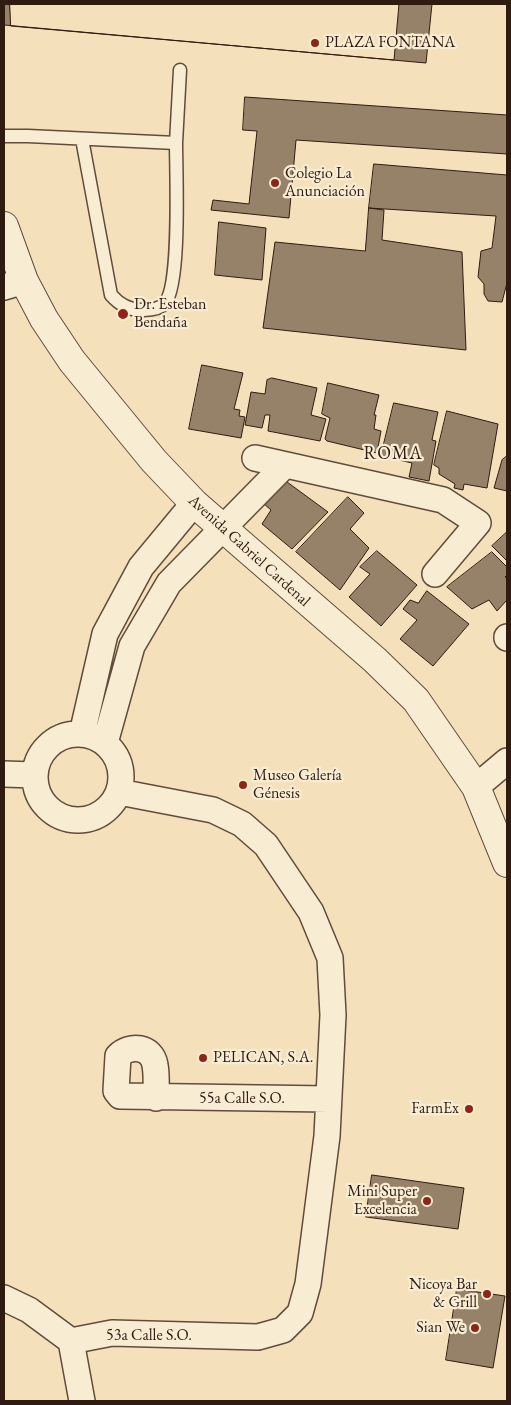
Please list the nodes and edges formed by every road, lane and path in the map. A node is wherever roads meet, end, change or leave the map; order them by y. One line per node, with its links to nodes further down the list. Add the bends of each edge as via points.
1 (180, 70): 4 (lane)
2 (4, 136): 3 (lane)
3 (82, 139): 4 (lane); 4 (lane, via 110,294 118,303 140,310 153,310 164,304 171,291)
4 (176, 143)
5 (4, 226): 6 (street, Avenida Gabriel Cardenal)
6 (14, 284): 9 (street, Avenida Gabriel Cardenal, via 44,319 72,361 154,461)
7 (255, 458): 8 (street)
8 (284, 466): 10 (street); 11 (street, via 443,500 478,524)
9 (194, 504): 10 (street, Avenida Gabriel Cardenal); 12 (street, via 141,567 105,634)
10 (221, 528): 13 (street, via 169,583 132,646); 17 (street, Avenida Gabriel Cardenal, via 375,660 416,700)
11 (435, 574)
12 (82, 734): 13 (street); 16 (street, via 60,738 49,744 38,759)
13 (105, 743): 18 (street, via 118,761 121,774)
14 (507, 760): 17 (street)
15 (4, 774): 16 (street)
16 (34, 775): 18 (street, via 37,793 44,805 66,819 81,821 108,809)
17 (476, 787): 19 (street, Avenida Gabriel Cardenal)
18 (119, 792): 21 (street, via 213,810 242,824 266,845 311,912 330,958 334,1015)
19 (507, 862)
20 (156, 1098): 21 (street, 55a Calle S.O.)
21 (328, 1099): 23 (street, 53a Calle S.O., via 308,1284 300,1313 283,1330 258,1337 112,1333)
22 (4, 1298): 23 (street, via 29,1310)
23 (71, 1341): 24 (street)
24 (82, 1401)

